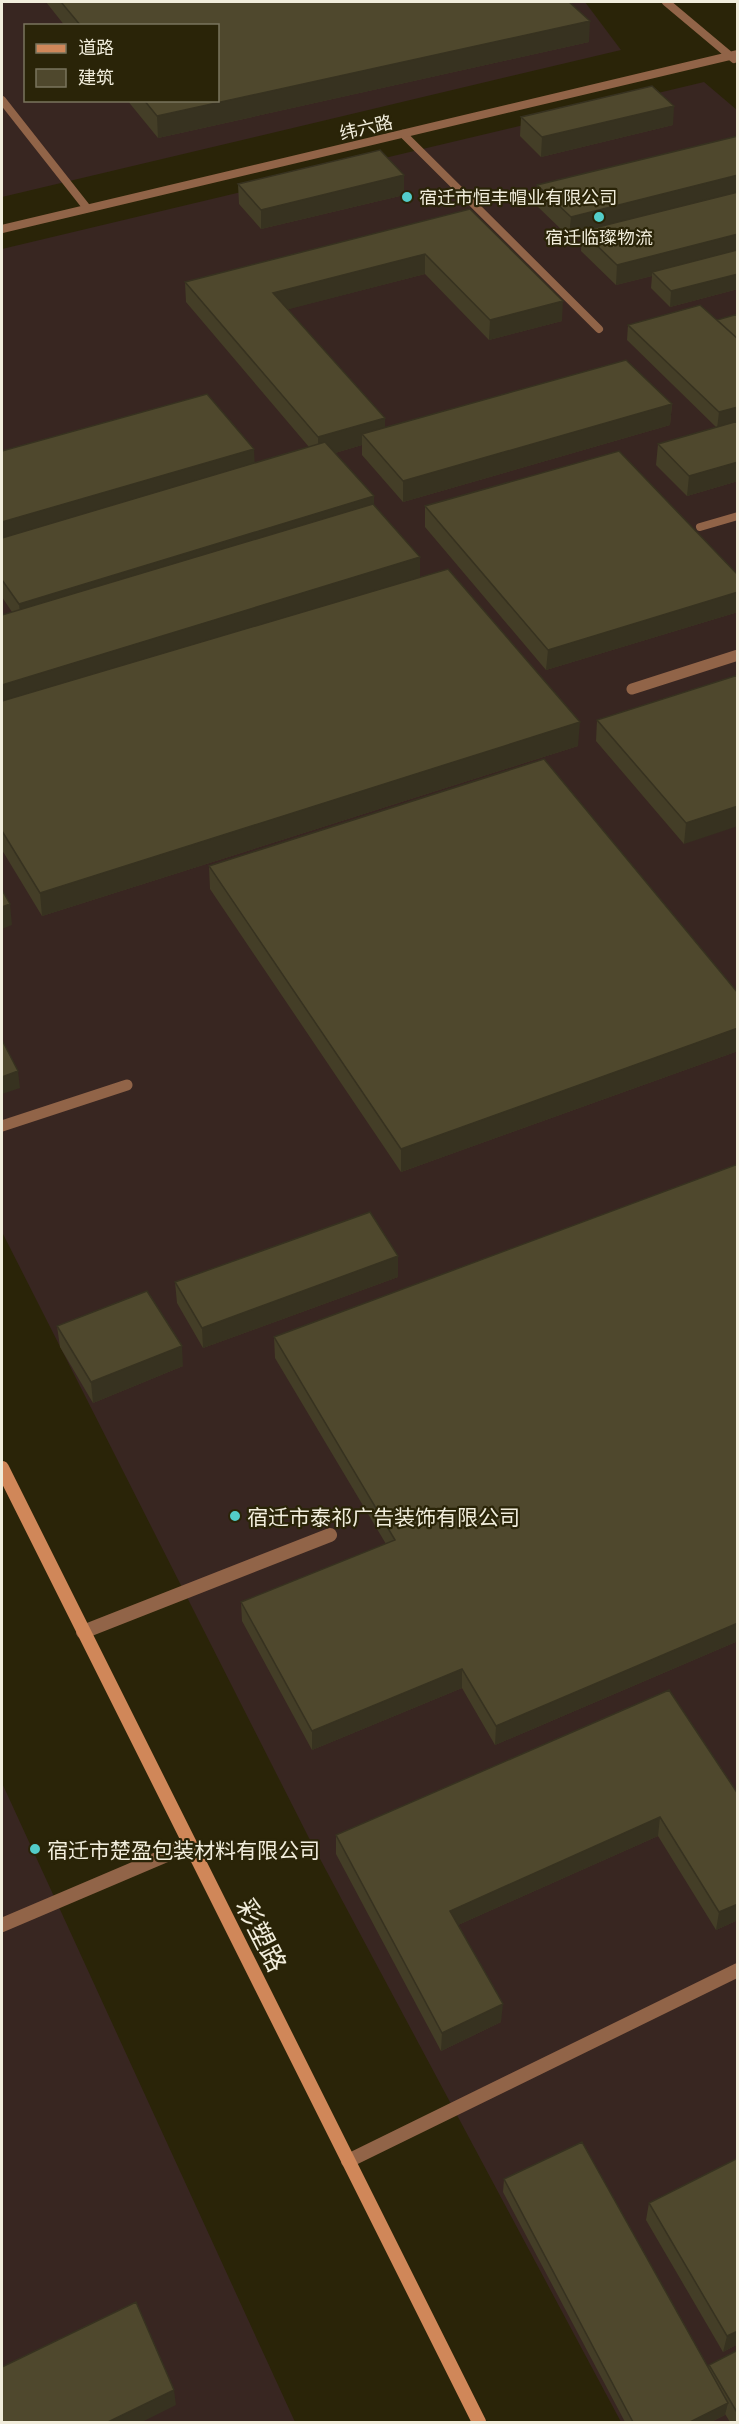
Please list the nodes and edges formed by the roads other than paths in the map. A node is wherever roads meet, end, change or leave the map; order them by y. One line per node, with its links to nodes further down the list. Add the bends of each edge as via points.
1 (666, 2): 2 (street)
2 (734, 55): 3 (street); 5 (street, 纬六路)
3 (738, 62)
4 (2, 100): 6 (street)
5 (403, 134): 6 (street, 纬六路); 8 (street)
6 (87, 208): 7 (street, 纬六路)
7 (2, 229)
8 (599, 329)
9 (738, 516): 10 (street)
10 (700, 527)
11 (738, 655): 12 (street)
12 (632, 688)
13 (127, 1084): 14 (street)
14 (2, 1126)
15 (2, 1468): 17 (street, 彩塑路)
16 (330, 1535): 17 (street)
17 (83, 1632): 18 (street, 彩塑路)
18 (190, 1845): 19 (street); 21 (street, 彩塑路)
19 (2, 1925)
20 (738, 1970): 21 (street)
21 (348, 2161): 22 (street, 彩塑路)
22 (479, 2422)

